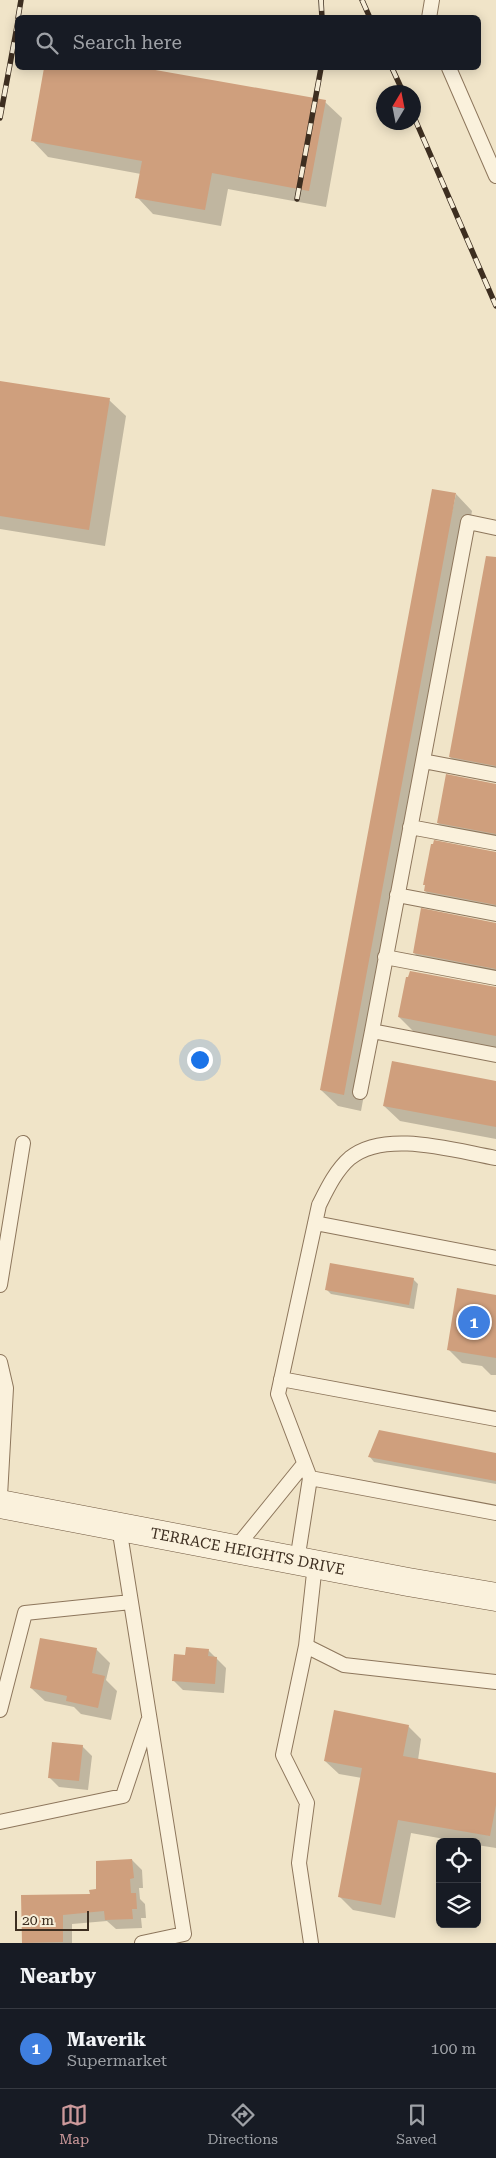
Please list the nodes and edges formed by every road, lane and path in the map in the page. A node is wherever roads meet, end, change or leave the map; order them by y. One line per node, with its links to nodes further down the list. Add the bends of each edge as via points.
1 (432, 0): 2 (lane)
2 (429, 15)
3 (449, 70): 4 (lane)
4 (496, 176)
5 (496, 528): 6 (lane, via 468,522)
6 (423, 761): 7 (lane); 8 (lane)
7 (496, 775)
8 (410, 827): 9 (lane); 10 (lane)
9 (496, 843)
10 (397, 895): 11 (lane); 12 (lane)
11 (496, 914)
12 (385, 957): 13 (lane); 14 (lane)
13 (496, 978)
14 (372, 1031): 15 (lane); 16 (lane)
15 (496, 1055)
16 (360, 1092)
17 (23, 1144): 21 (lane)
18 (496, 1158): 19 (lane, via 409,1142 379,1144 351,1157 331,1181 319,1205)
19 (315, 1224): 20 (lane); 23 (lane)
20 (496, 1258)
21 (0, 1285)
22 (0, 1362): 27 (lane, via 6,1388)
23 (281, 1379): 24 (lane); 25 (lane, via 278,1394)
24 (496, 1419)
25 (304, 1464): 26 (lane); 31 (lane)
26 (310, 1478): 29 (lane); 32 (lane)
27 (0, 1496)
28 (0, 1504): 30 (main road, TERRACE HEIGHTS DRIVE)
29 (496, 1513)
30 (119, 1527): 31 (main road, TERRACE HEIGHTS DRIVE); 34 (lane)
31 (235, 1549): 32 (main road, TERRACE HEIGHTS DRIVE)
32 (306, 1563): 33 (main road, TERRACE HEIGHTS DRIVE); 35 (lane)
33 (496, 1597)
34 (131, 1602): 37 (lane, via 25,1613); 38 (lane)
35 (306, 1646): 36 (lane, via 344,1666); 41 (lane, via 283,1755 307,1803 298,1864)
36 (496, 1682)
37 (0, 1710)
38 (150, 1718): 39 (lane, via 122,1796); 40 (lane, via 184,1934)
39 (0, 1822)
40 (142, 1943)
41 (311, 1943)

